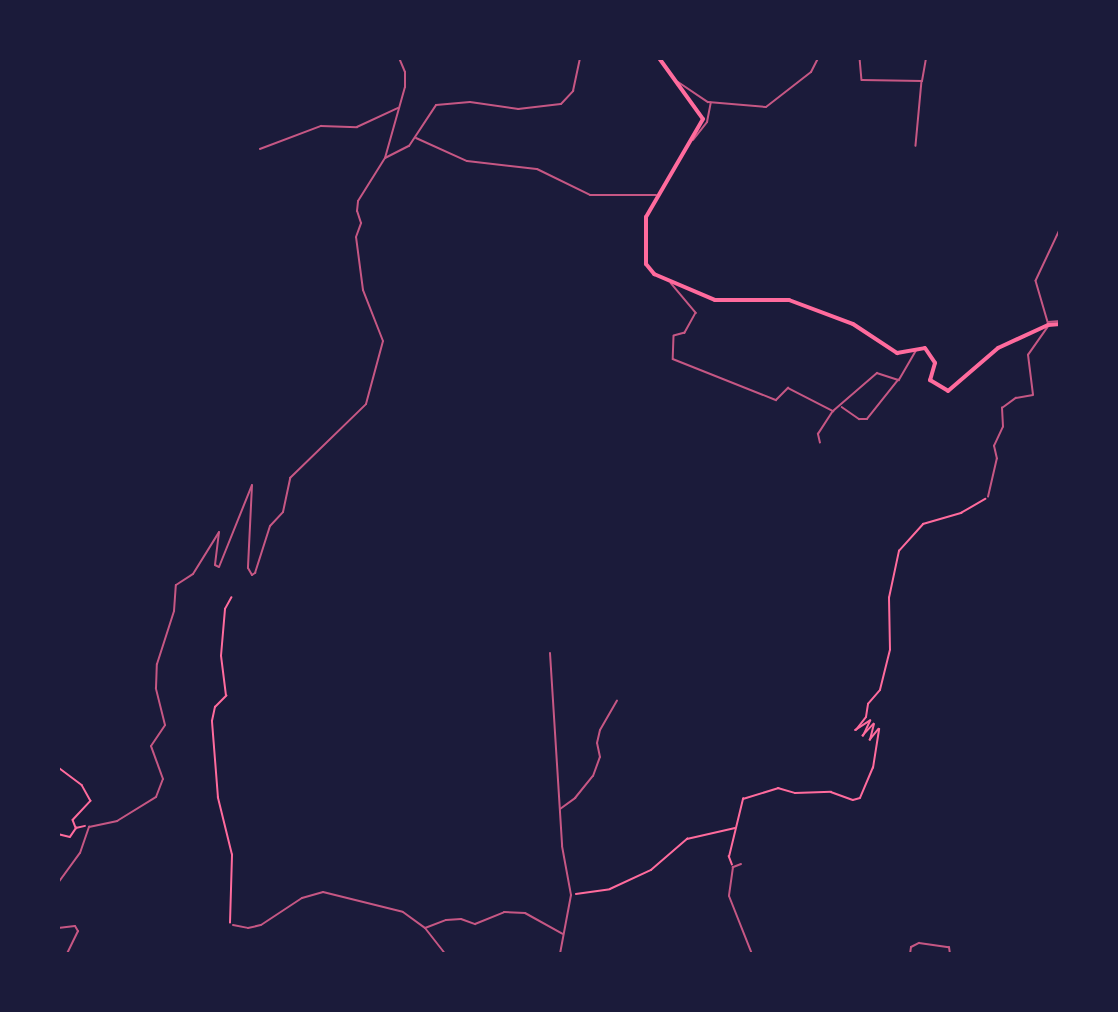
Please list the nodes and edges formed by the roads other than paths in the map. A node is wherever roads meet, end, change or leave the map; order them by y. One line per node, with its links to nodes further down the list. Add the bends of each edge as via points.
1 (399, 58): 10 (street, via 406,79)
2 (580, 58): 11 (street, via 573,91 561,104 518,109 444,102 432,108)
3 (659, 58): 8 (main road)
4 (818, 58): 9 (street, via 812,72 769,106)
5 (860, 58): 7 (lane, via 862,80)
6 (926, 58): 7 (street)
7 (922, 81): 13 (lane)
8 (676, 82): 9 (street); 12 (main road, via 703,116)
9 (711, 102): 12 (street, via 707,122)
10 (399, 108): 14 (lane, via 357,127 321,126); 15 (street)
11 (416, 138): 15 (street); 16 (street, via 467,161 537,169 590,195)
12 (693, 140): 16 (main road)
13 (916, 146)
14 (260, 149)
15 (385, 158): 31 (street, via 358,201 357,211 361,223 356,237 363,290 383,341 366,404 290,478 283,512 270,526 258,569 252,575 248,568 252,485 219,567 215,565 219,532 193,574 176,585 174,611 157,664 156,688 165,725 151,746 163,779 156,797 117,821 89,827 80,853)
16 (656, 195): 18 (main road, via 646,217 646,264 654,274)
17 (1059, 230): 19 (lane, via 1036,281 1048,322)
18 (671, 283): 21 (main road, via 701,297 789,300 854,324 890,351); 24 (lane, via 696,313 685,333 674,336 673,359 776,400 788,388)
19 (1059, 322): 20 (main road)
20 (1048, 325): 21 (main road, via 998,348 948,391 930,380 934,357 925,348); 26 (lane, via 1028,355 1032,395 1016,398 1002,408 1003,427 994,446 996,466)
21 (918, 348): 22 (lane)
22 (899, 380): 23 (lane, via 882,372 873,374); 23 (lane, via 867,419 859,419)
23 (842, 407): 24 (lane)
24 (833, 411): 25 (lane, via 818,434)
25 (820, 442)
26 (988, 497)
27 (550, 654): 29 (street)
28 (617, 700): 29 (street, via 600,730 600,757 593,776)
29 (560, 809): 35 (street, via 571,896)
30 (741, 864): 39 (street, via 733,867 729,897)
31 (58, 883)
32 (233, 925): 34 (street, via 261,925 318,891 403,912)
33 (58, 928): 36 (street, via 75,926 78,931)
34 (425, 928): 35 (street, via 446,920 461,919 475,924 504,912 525,913); 37 (street)
35 (563, 934): 38 (street)
36 (67, 954)
37 (445, 954)
38 (560, 954)
39 (752, 954)
40 (910, 954): 41 (street, via 911,946 919,942 949,947)
41 (950, 954)

